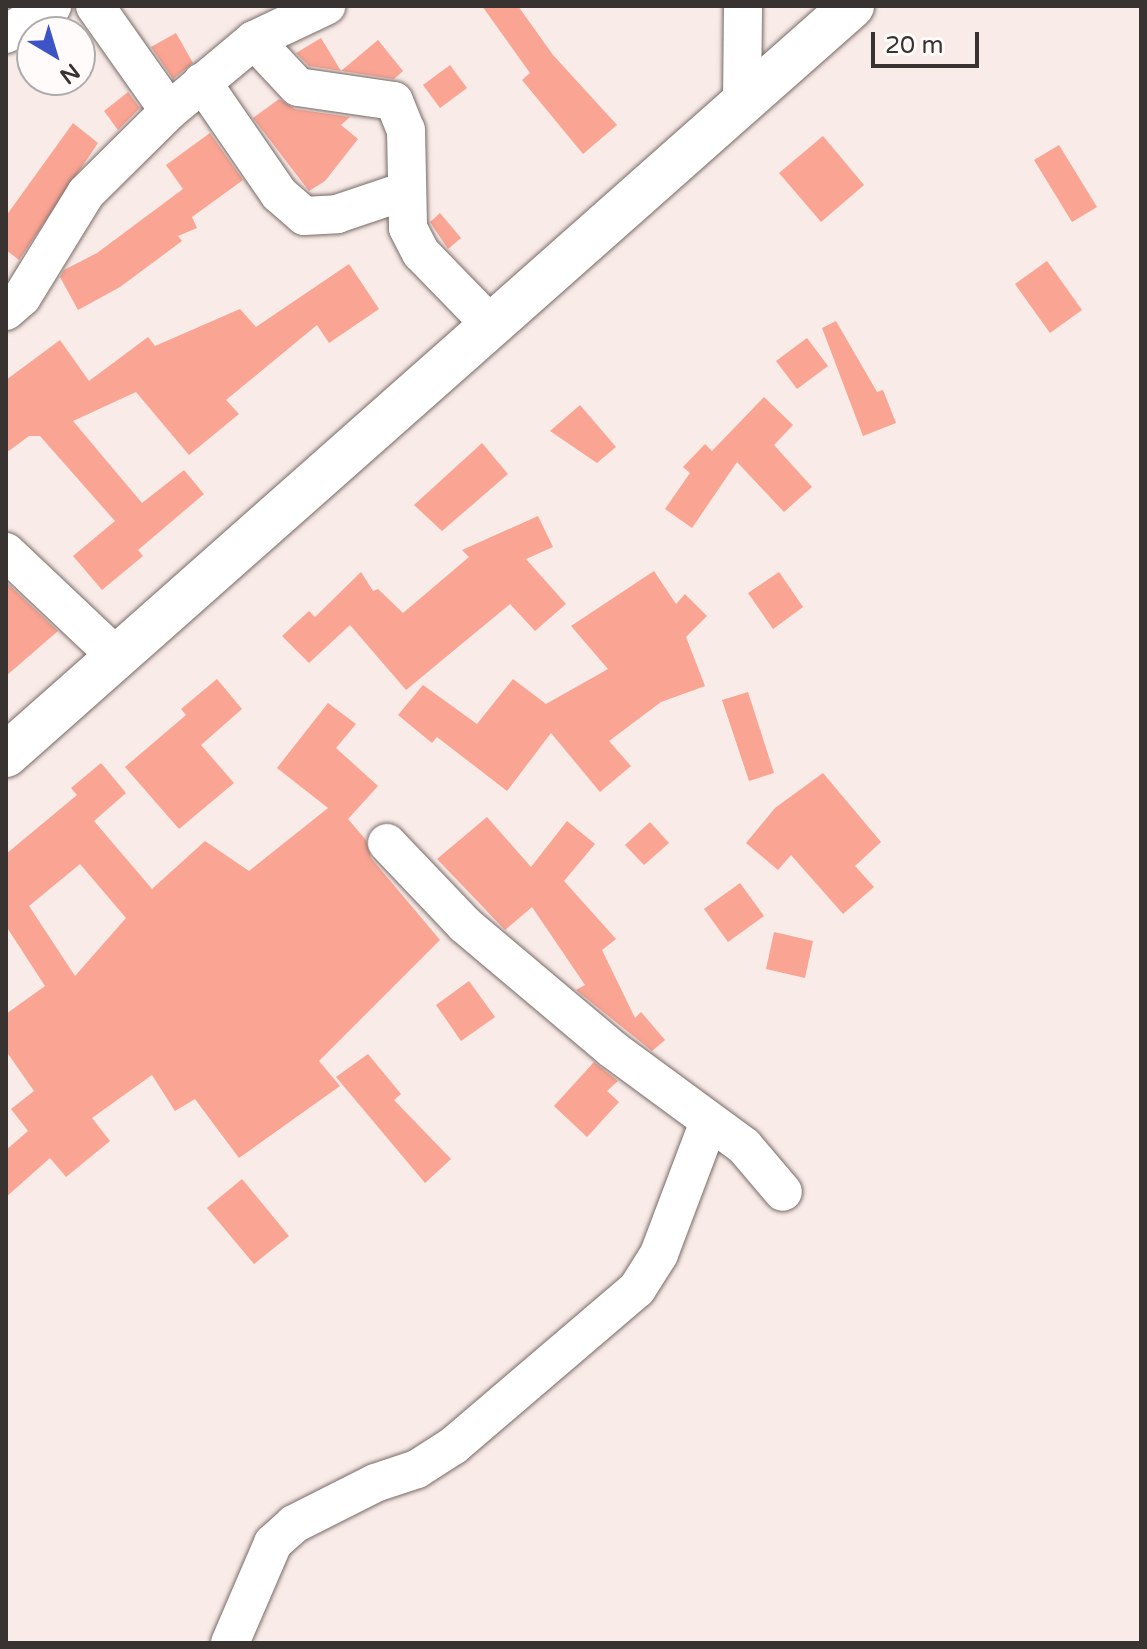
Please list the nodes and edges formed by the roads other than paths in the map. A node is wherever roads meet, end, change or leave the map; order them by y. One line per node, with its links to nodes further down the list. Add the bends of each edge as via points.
1 (52, 6): 6 (street)
2 (95, 6): 10 (street)
3 (326, 6): 7 (street)
4 (743, 6): 9 (street)
5 (852, 6): 9 (street)
6 (6, 34)
7 (254, 40): 8 (street); 11 (street, via 298,87 394,101 406,130)
8 (202, 82): 10 (street); 11 (street, via 279,194 304,216 337,214)
9 (742, 104): 13 (street)
10 (169, 111): 12 (street, via 86,193 22,297)
11 (405, 191): 13 (street, via 408,228 421,253)
12 (6, 311)
13 (491, 325): 15 (street)
14 (6, 552): 15 (street)
15 (116, 656): 16 (street)
16 (6, 755)
17 (387, 843): 18 (street, via 465,925 612,1049)
18 (709, 1122): 19 (street, via 744,1146); 20 (street, via 659,1254 637,1289 453,1446 417,1469 375,1483 294,1524 273,1543)
19 (783, 1192)
20 (230, 1643)

